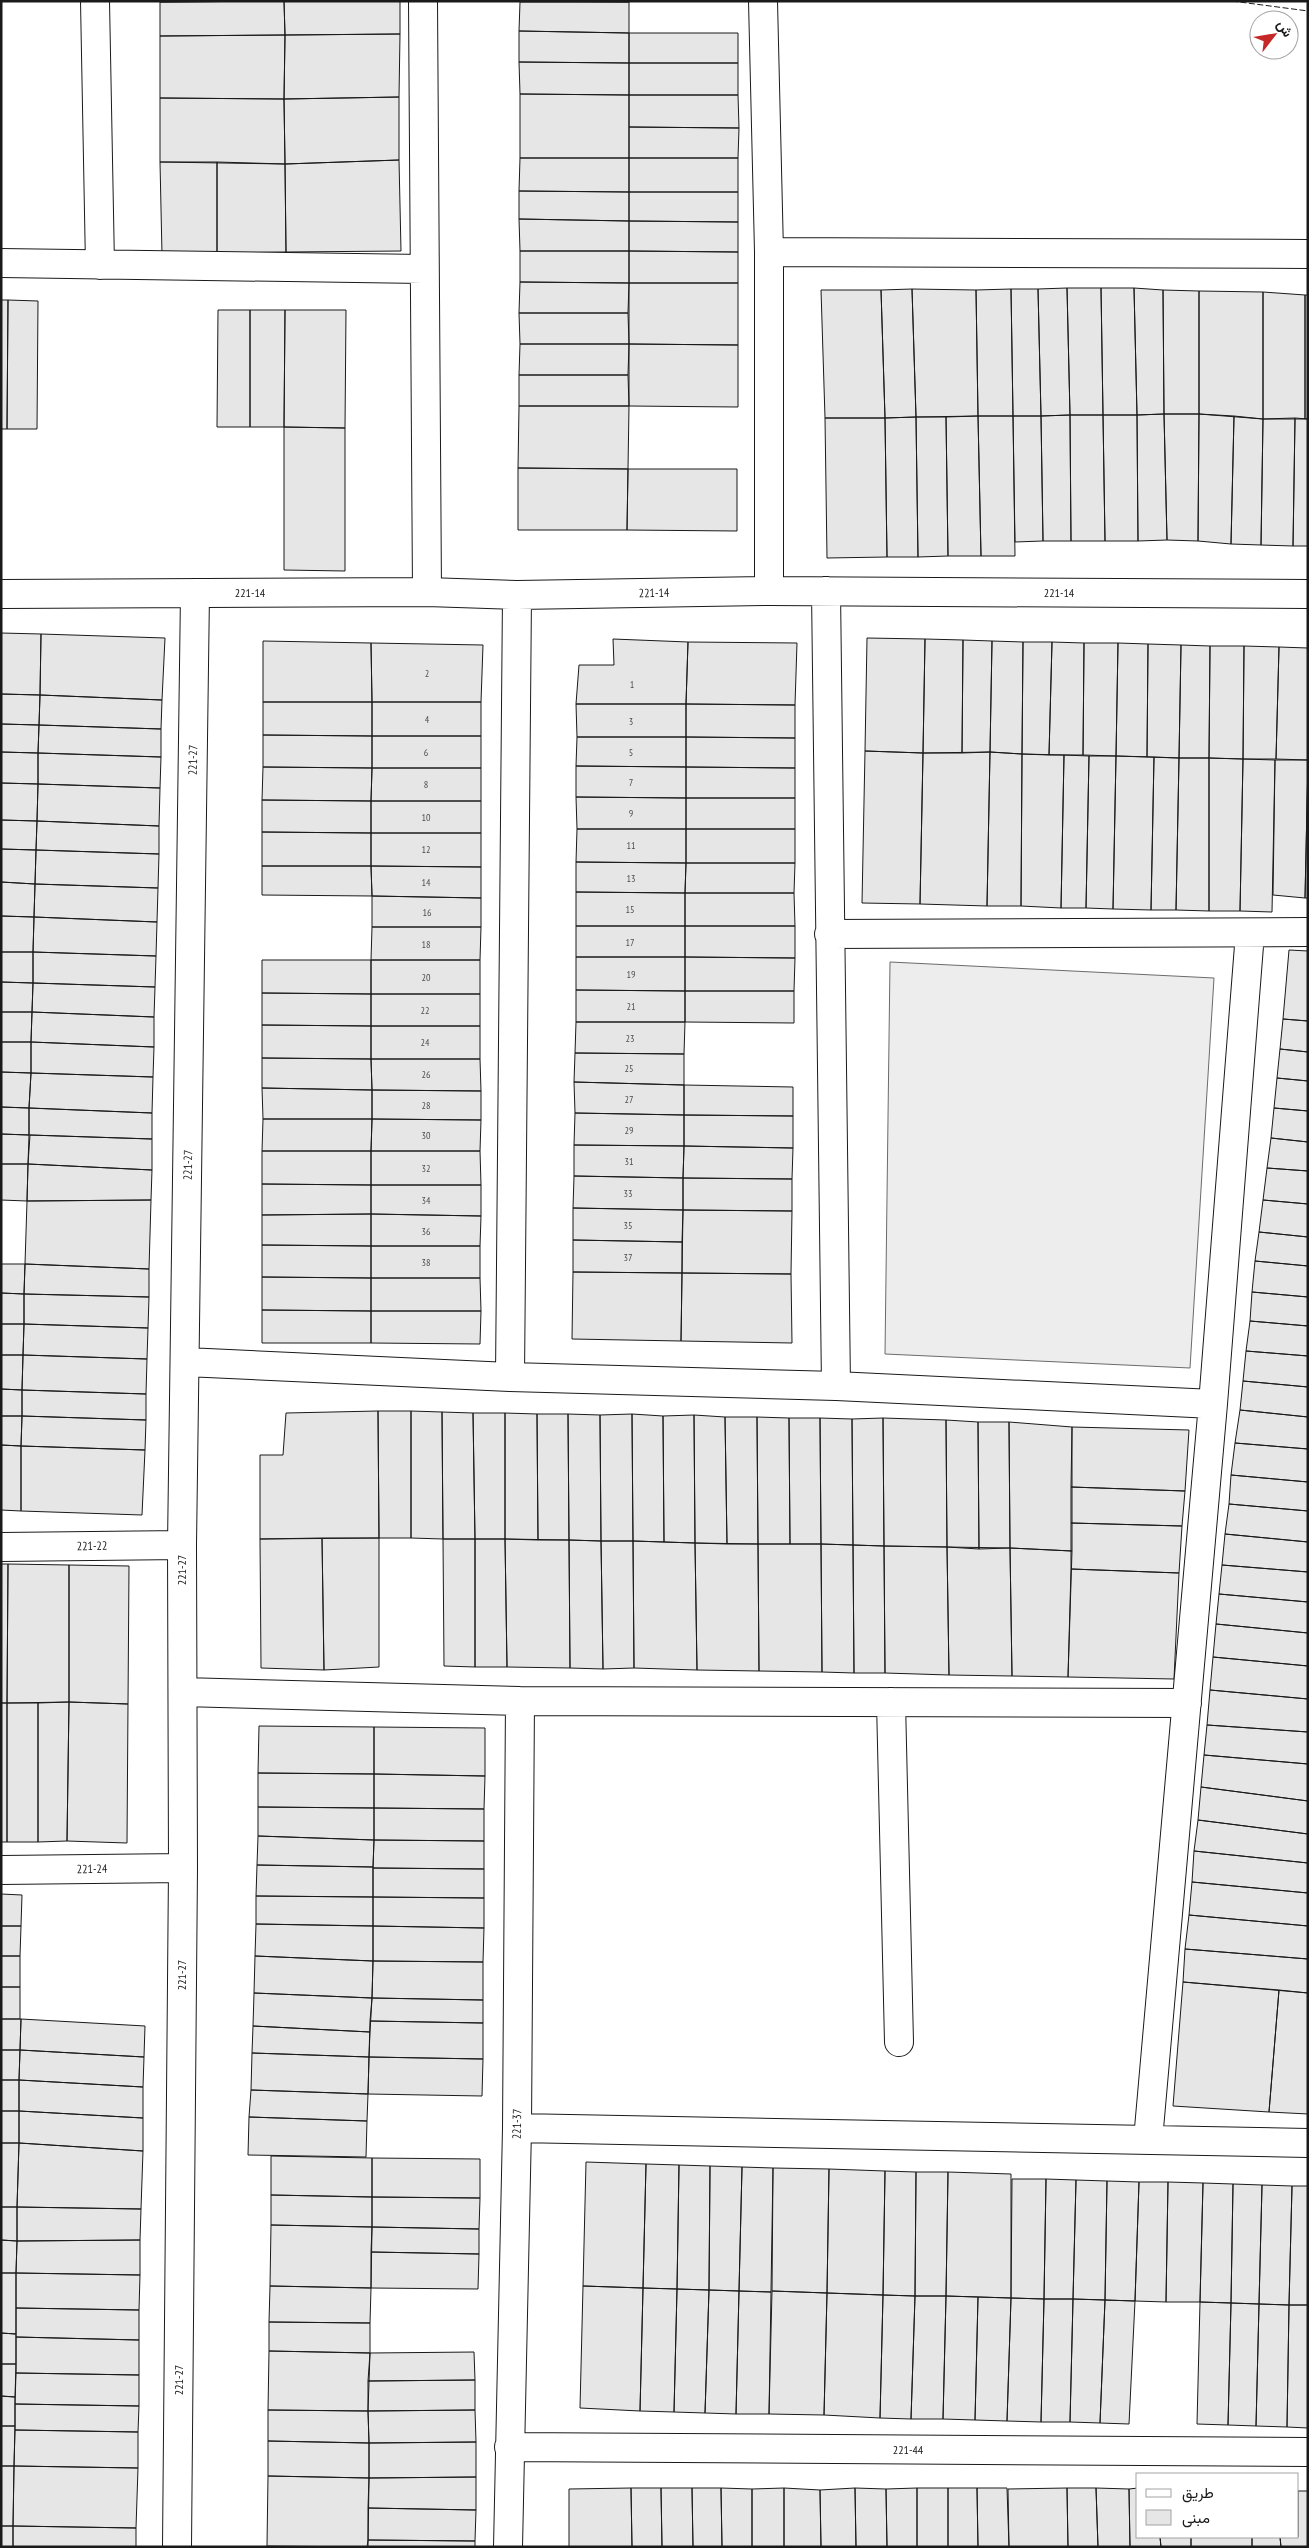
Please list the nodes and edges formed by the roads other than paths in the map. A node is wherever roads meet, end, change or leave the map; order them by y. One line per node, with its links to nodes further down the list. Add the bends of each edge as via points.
1 (95, 1): 7 (street)
2 (423, 1): 8 (street)
3 (762, 1): 4 (street)
4 (769, 252): 5 (street); 9 (street)
5 (1308, 254)
6 (1, 263): 7 (street)
7 (100, 264): 8 (street)
8 (423, 269): 11 (street)
9 (769, 591): 10 (street, 221-14); 15 (street, 221-14)
10 (826, 591): 14 (street, 221-14); 18 (street)
11 (426, 592): 12 (street, 221-14); 15 (street, 221-14)
12 (195, 593): 13 (street, 221-14); 19 (street, 221-27)
13 (1, 594)
14 (1308, 594)
15 (517, 595): 20 (street)
16 (1308, 932): 17 (street)
17 (1250, 933): 18 (street); 22 (street)
18 (829, 934): 21 (street)
19 (186, 1362): 20 (street); 23 (street, 221-27)
20 (510, 1377): 21 (street)
21 (836, 1386): 22 (street)
22 (1213, 1404): 28 (street)
23 (182, 1545): 24 (street, 221-22); 25 (street, 221-27)
24 (1, 1547)
25 (182, 1692): 26 (street); 29 (street, 221-27)
26 (520, 1701): 27 (street); 32 (street, 221-37)
27 (891, 1702): 28 (street); 31 (street)
28 (1187, 1703): 33 (street)
29 (182, 1868): 30 (street, 221-24); 37 (street, 221-27)
30 (1, 1870)
31 (899, 2042)
32 (518, 2128): 33 (street); 35 (street, 221-37)
33 (1148, 2140): 34 (street)
34 (1308, 2143)
35 (509, 2448): 36 (street, 221-44); 38 (street, 221-37)
36 (1308, 2452)
37 (177, 2547)
38 (508, 2547)

